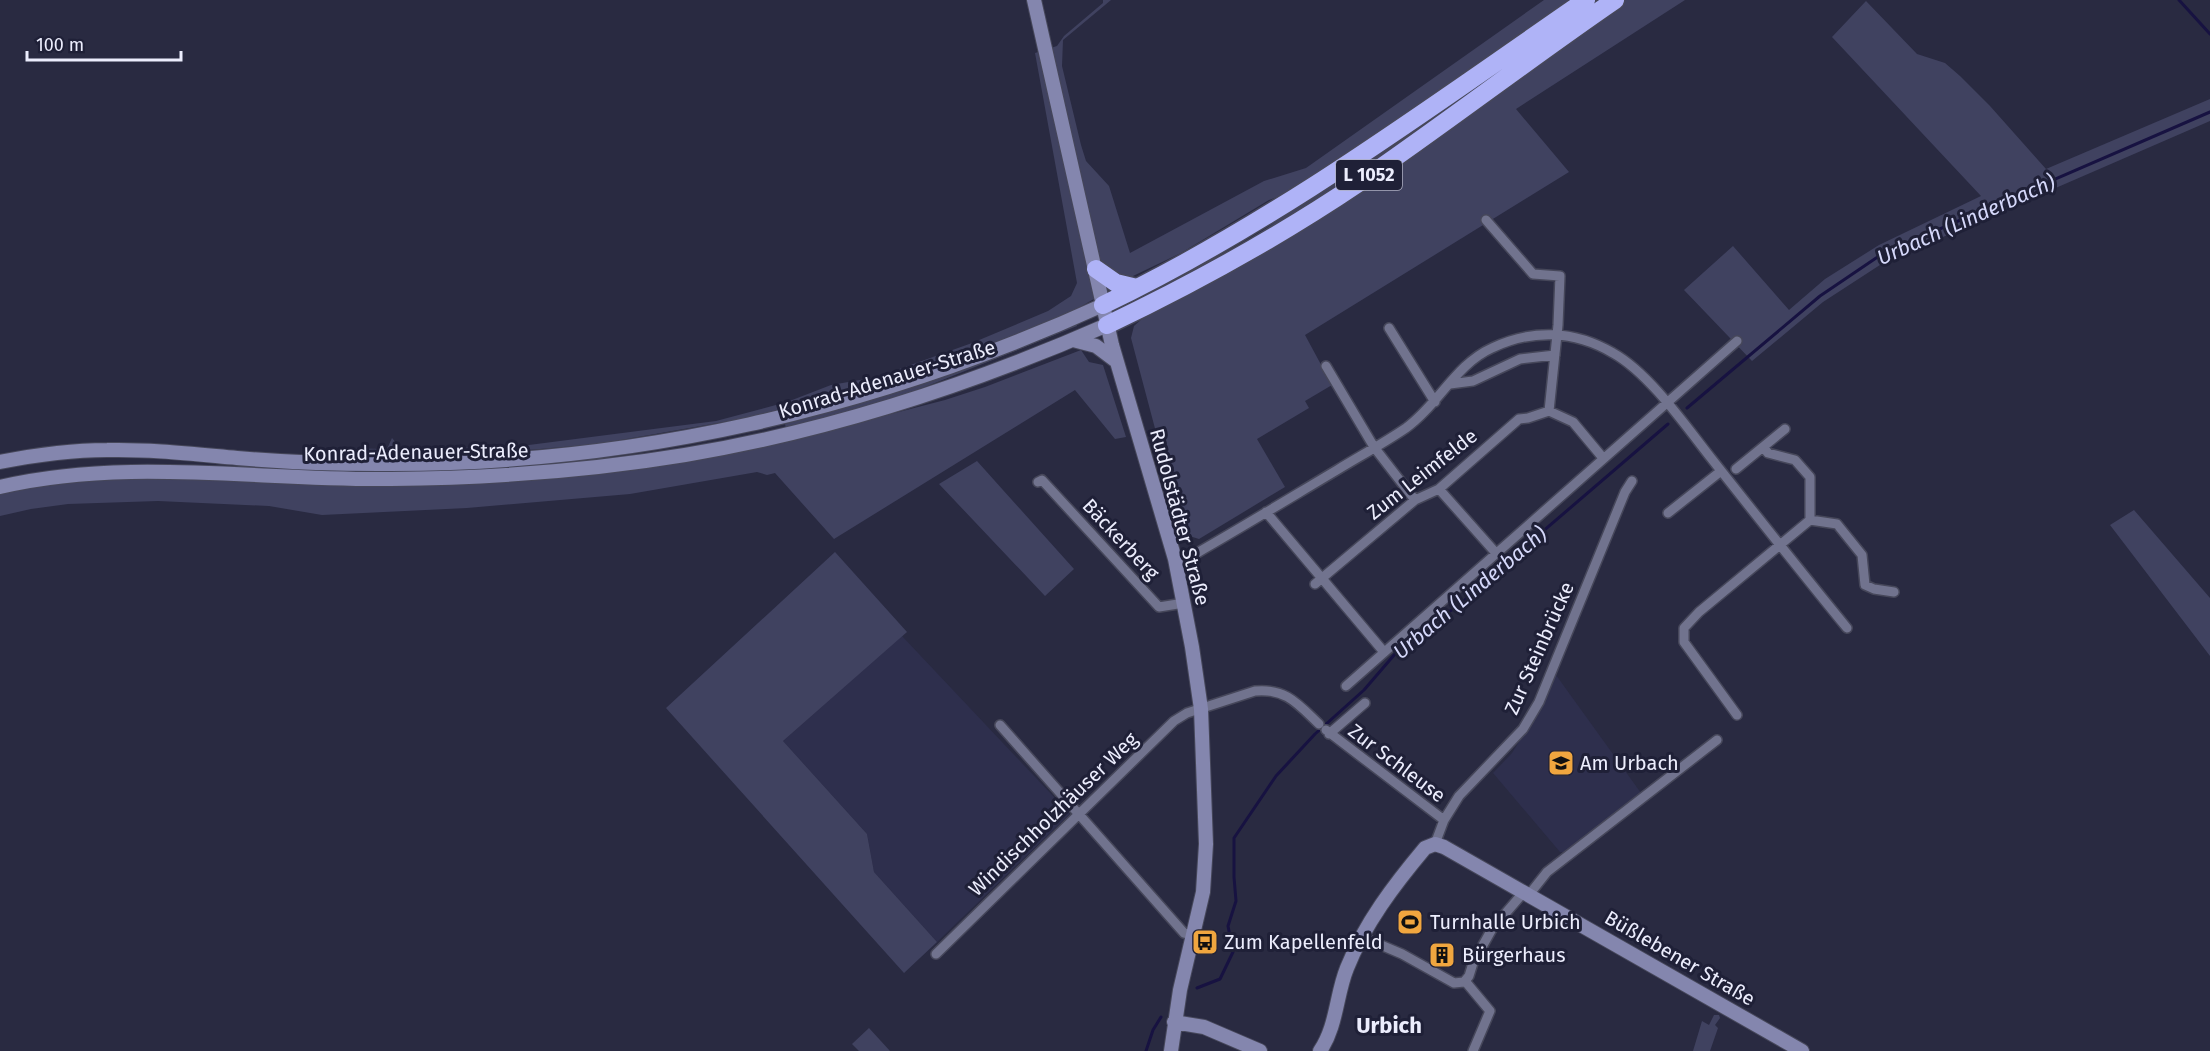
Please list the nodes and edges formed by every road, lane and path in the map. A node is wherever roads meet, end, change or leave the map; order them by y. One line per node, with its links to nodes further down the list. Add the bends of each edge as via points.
1 (1034, 0): 5 (main road, Rudolstädter Straße)
2 (1586, 0): 6 (highway, Konrad-Adenauer-Straße / L 1052, via 1343,169 1237,234)
3 (1615, 0): 8 (highway, Konrad-Adenauer-Straße / L 1052, via 1358,183 1270,239)
4 (1486, 220): 10 (street, via 1533,274 1560,276)
5 (1096, 269): 6 (highway, via 1116,283); 7 (main road, Rudolstädter Straße)
6 (1137, 288): 7 (highway, Konrad-Adenauer-Straße / L 1052)
7 (1103, 305): 8 (main road, Rudolstädter Straße); 24 (main road, Konrad-Adenauer-Straße / L 1052, via 1003,347 855,399 707,433 605,450 511,460 379,464 104,450)
8 (1107, 325): 11 (main road, Konrad-Adenauer-Straße / L 1052); 14 (main road, Rudolstädter Straße)
9 (1389, 328): 17 (street)
10 (1557, 334): 13 (street); 16 (street, via 1513,340 1490,349 1468,364); 18 (street, via 1592,342 1615,354)
11 (1073, 340): 14 (main road, via 1096,346); 29 (main road, Konrad-Adenauer-Straße / L 1052, via 1004,368 862,415 686,455 488,477 388,479 139,472 52,477)
12 (1737, 341): 18 (street)
13 (1555, 355): 16 (street, via 1520,359 1473,381); 19 (street)
14 (1116, 361): 37 (main road, Rudolstädter Straße)
15 (1326, 366): 21 (street)
16 (1450, 384): 17 (street)
17 (1435, 402): 21 (street, via 1405,429)
18 (1666, 403): 23 (street); 26 (street)
19 (1549, 411): 23 (street, via 1573,422); 30 (street, Zum Leimfelde, via 1519,419)
20 (1785, 429): 22 (street)
21 (1374, 447): 31 (street); 32 (street)
22 (1763, 447): 25 (street); 34 (street, via 1768,453 1796,460 1810,477)
23 (1603, 458): 36 (street)
24 (0, 462)
25 (1736, 469)
26 (1721, 471): 33 (street); 35 (street)
27 (1632, 481): 51 (street, Zur Steinbrücke, via 1539,702 1523,729 1471,782)
28 (1038, 482): 40 (street, Bäckerberg, via 1041,480 1159,607)
29 (0, 487)
30 (1439, 489): 31 (street, Zum Leimfelde); 36 (street)
31 (1414, 500): 38 (street, Zum Leimfelde)
32 (1266, 512): 37 (street, via 1197,553); 38 (street)
33 (1668, 513)
34 (1810, 520): 35 (street); 39 (street, via 1837,524 1862,555 1864,585)
35 (1780, 545): 41 (street); 46 (street, via 1684,628 1684,642)
36 (1496, 552): 42 (street)
37 (1174, 560): 40 (main road, Rudolstädter Straße)
38 (1318, 581): 42 (street)
39 (1894, 592)
40 (1184, 603): 45 (main road, Rudolstädter Straße)
41 (1847, 628)
42 (1384, 652): 43 (street)
43 (1346, 686)
44 (1365, 703): 48 (street)
45 (1201, 709): 48 (street, Windischholzhäuser Weg, via 1268,690 1292,699); 50 (street, Windischholzhäuser Weg, via 1174,721); 54 (main road, Rudolstädter Straße, via 1206,844 1203,892)
46 (1737, 715)
47 (1000, 725): 50 (street)
48 (1325, 729): 51 (street, Zur Schleuse)
49 (1717, 740): 53 (street, via 1547,872)
50 (1078, 815): 54 (street, via 1184,933); 56 (street, Windischholzhäuser Weg)
51 (1444, 820): 52 (street, Zur Steinbrücke)
52 (1435, 844): 53 (main road, Büßlebener Straße); 55 (main road, via 1425,848 1413,863)
53 (1525, 894): 57 (street, via 1492,929); 63 (main road, Büßlebener Straße)
54 (1194, 935): 58 (main road, Rudolstädter Straße)
55 (1362, 937): 57 (street, via 1454,983); 61 (main road, via 1344,976 1334,1021)
56 (936, 954)
57 (1465, 981): 62 (street, via 1490,1011)
58 (1174, 1022): 59 (main road, Rudolstädter Straße); 60 (main road, via 1204,1027)
59 (1171, 1051)
60 (1260, 1051)
61 (1320, 1051)
62 (1473, 1051)
63 (1802, 1051)

